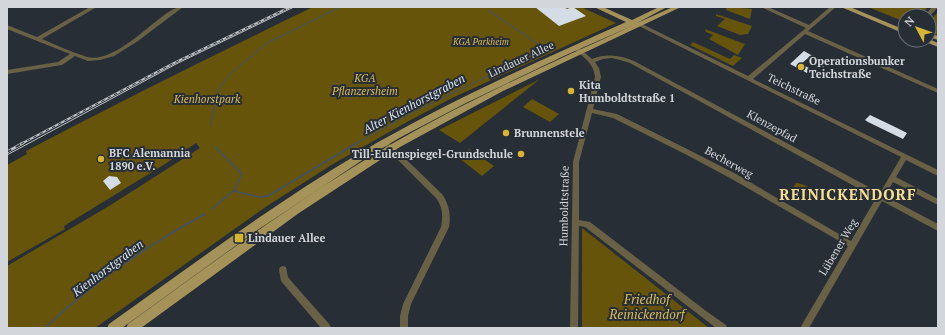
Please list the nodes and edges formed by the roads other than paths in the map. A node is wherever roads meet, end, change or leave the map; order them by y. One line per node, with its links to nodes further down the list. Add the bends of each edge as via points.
1 (91, 7): 16 (street)
2 (180, 7): 18 (street, via 153,28 104,58 94,60)
3 (597, 7): 11 (main road)
4 (608, 7): 11 (main road)
5 (664, 7): 11 (main road, Lindauer Allee)
6 (678, 7): 11 (main road, Lindauer Allee)
7 (764, 7): 14 (street)
8 (833, 7): 14 (street)
9 (844, 7): 15 (main road)
10 (859, 7): 12 (main road)
11 (635, 22): 17 (main road, Lindauer Allee); 21 (street, Teichstraße)
12 (897, 22)
13 (7, 27): 16 (street)
14 (807, 29): 21 (street); 22 (street)
15 (897, 29)
16 (37, 39): 18 (street)
17 (578, 50): 19 (street); 24 (main road, Lindauer Allee)
18 (74, 54): 20 (street, via 60,64)
19 (592, 62): 23 (street, Humboldtstraße, via 597,68 598,77); 28 (street, Klenzepfad, via 610,56 632,62)
20 (7, 72)
21 (749, 79): 25 (street, Teichstraße)
22 (938, 91)
23 (590, 110): 30 (street, Humboldtstraße, via 576,162); 32 (street, Becherweg, via 615,116 694,155)
24 (388, 146): 34 (main road, Lindauer Allee, via 285,206); 35 (main road, Lindauer Allee); 37 (street, via 439,196 447,214 445,227 407,304)
25 (905, 156): 26 (street, Teichstraße); 27 (street, Lübener Weg)
26 (938, 173)
27 (892, 178): 28 (street, Lübener Weg); 29 (street)
28 (880, 198): 31 (street, Klenzepfad); 32 (street, Lübener Weg)
29 (938, 202)
30 (575, 222): 38 (street, Humboldtstraße); 39 (street, via 587,224)
31 (938, 228)
32 (852, 245): 40 (street, Lübener Weg)
33 (282, 270): 36 (street, via 286,282)
34 (113, 328)
35 (132, 328)
36 (327, 328)
37 (404, 328)
38 (574, 328)
39 (723, 328)
40 (804, 328)

